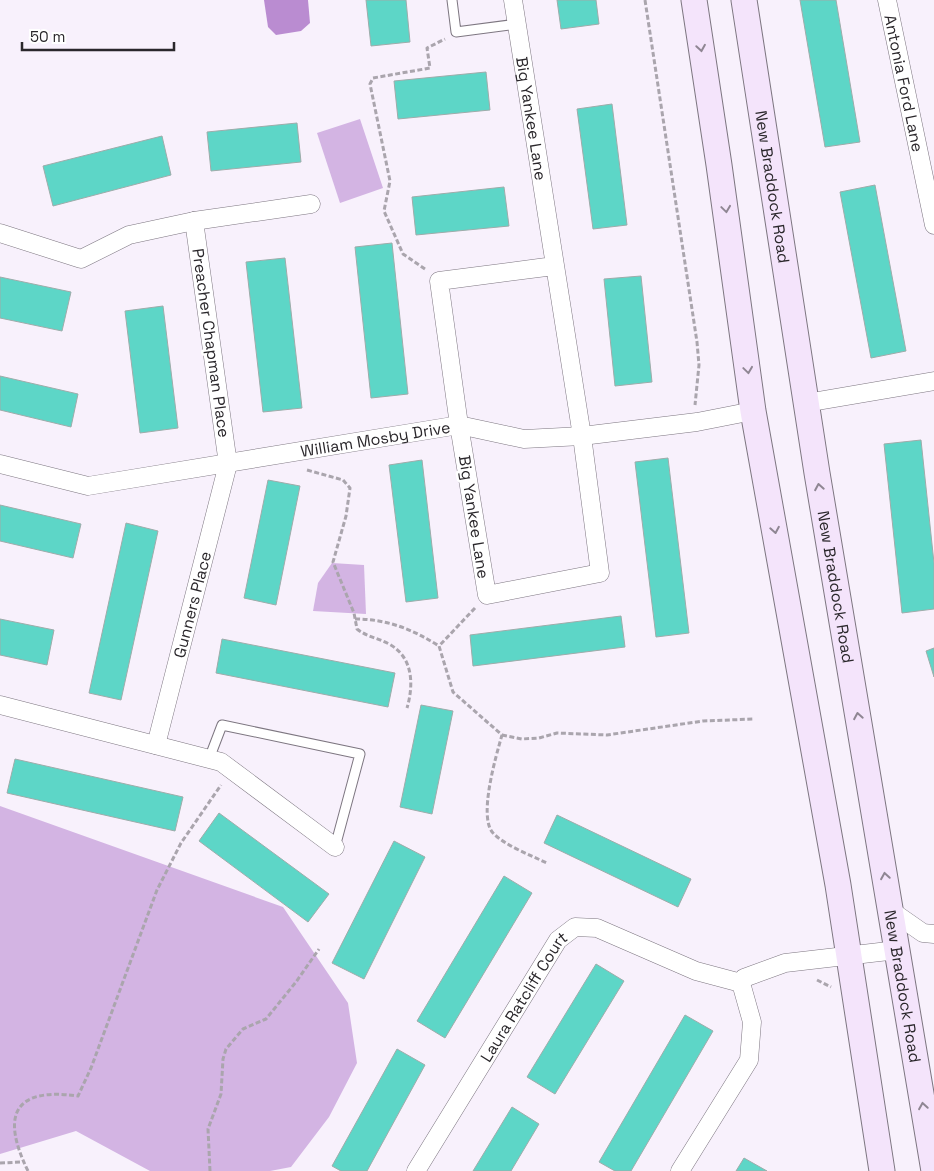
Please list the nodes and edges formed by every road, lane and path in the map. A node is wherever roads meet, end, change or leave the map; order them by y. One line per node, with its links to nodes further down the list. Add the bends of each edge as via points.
1 (452, 0): 8 (lane)
2 (513, 0): 7 (street, Big Yankee Lane)
3 (645, 0): 17 (path, via 697,342 699,365)
4 (694, 0): 18 (main road, one-way to 18)
5 (744, 0): 16 (main road, New Braddock Road)
6 (887, 0): 11 (street, Antonia Ford Lane)
7 (517, 24): 8 (lane); 13 (street, Big Yankee Lane)
8 (456, 32): 14 (path, via 427,48 430,68 373,78 370,84 390,181 384,211 403,254)
9 (311, 204): 10 (street)
10 (194, 221): 12 (street, via 128,235 81,259); 22 (street, Preacher Chapman Place)
11 (934, 225)
12 (0, 234)
13 (554, 266): 14 (street); 20 (street, Big Yankee Lane)
14 (441, 281): 19 (street, Big Yankee Lane)
15 (934, 381): 16 (street)
16 (806, 403): 36 (main road, New Braddock Road, one-way to 16)
17 (695, 411)
18 (753, 411): 20 (street, William Mosby Drive, via 697,422); 40 (main road, one-way to 40)
19 (459, 425): 20 (street, William Mosby Drive, via 524,439); 22 (street, William Mosby Drive); 24 (street, Big Yankee Lane)
20 (582, 436): 24 (street, Big Yankee Lane, via 600,573)
21 (0, 464): 22 (street, William Mosby Drive, via 88,486)
22 (228, 464): 31 (street, Gunners Place)
23 (303, 469): 25 (path, via 338,478 350,488 333,562)
24 (487, 596): 26 (path)
25 (354, 619): 26 (path, via 396,624); 28 (path, via 357,629 390,645 406,659 411,684)
26 (439, 646): 30 (path, via 453,692)
27 (0, 705): 31 (street)
28 (407, 708)
29 (754, 719): 30 (path, via 703,721 607,735 557,733 522,738)
30 (502, 735): 35 (path, via 486,812 487,826 497,837)
31 (156, 745): 32 (street)
32 (209, 759): 33 (street); 34 (lane, via 222,725 360,754)
33 (233, 771): 34 (street); 42 (path, via 181,843 157,890 78,1096 52,1094 23,1100)
34 (335, 847)
35 (547, 863)
36 (890, 910): 37 (street, via 923,933); 39 (main road, New Braddock Road)
37 (934, 934)
38 (319, 949): 47 (path, via 266,1018 243,1030 226,1049 221,1094 208,1129)
39 (897, 950): 40 (street); 51 (main road, New Braddock Road, one-way to 39)
40 (849, 955): 41 (street, via 785,963 744,978); 50 (main road)
41 (741, 983): 48 (street, Laura Ratcliff Court, via 696,971 597,928 575,927 558,940); 49 (street, via 752,1022 749,1060)
42 (16, 1105)
43 (12, 1148): 45 (path)
44 (0, 1162): 45 (path)
45 (22, 1162): 46 (path)
46 (28, 1171)
47 (210, 1171)
48 (416, 1171)
49 (680, 1171)
50 (882, 1171)
51 (934, 1171)

